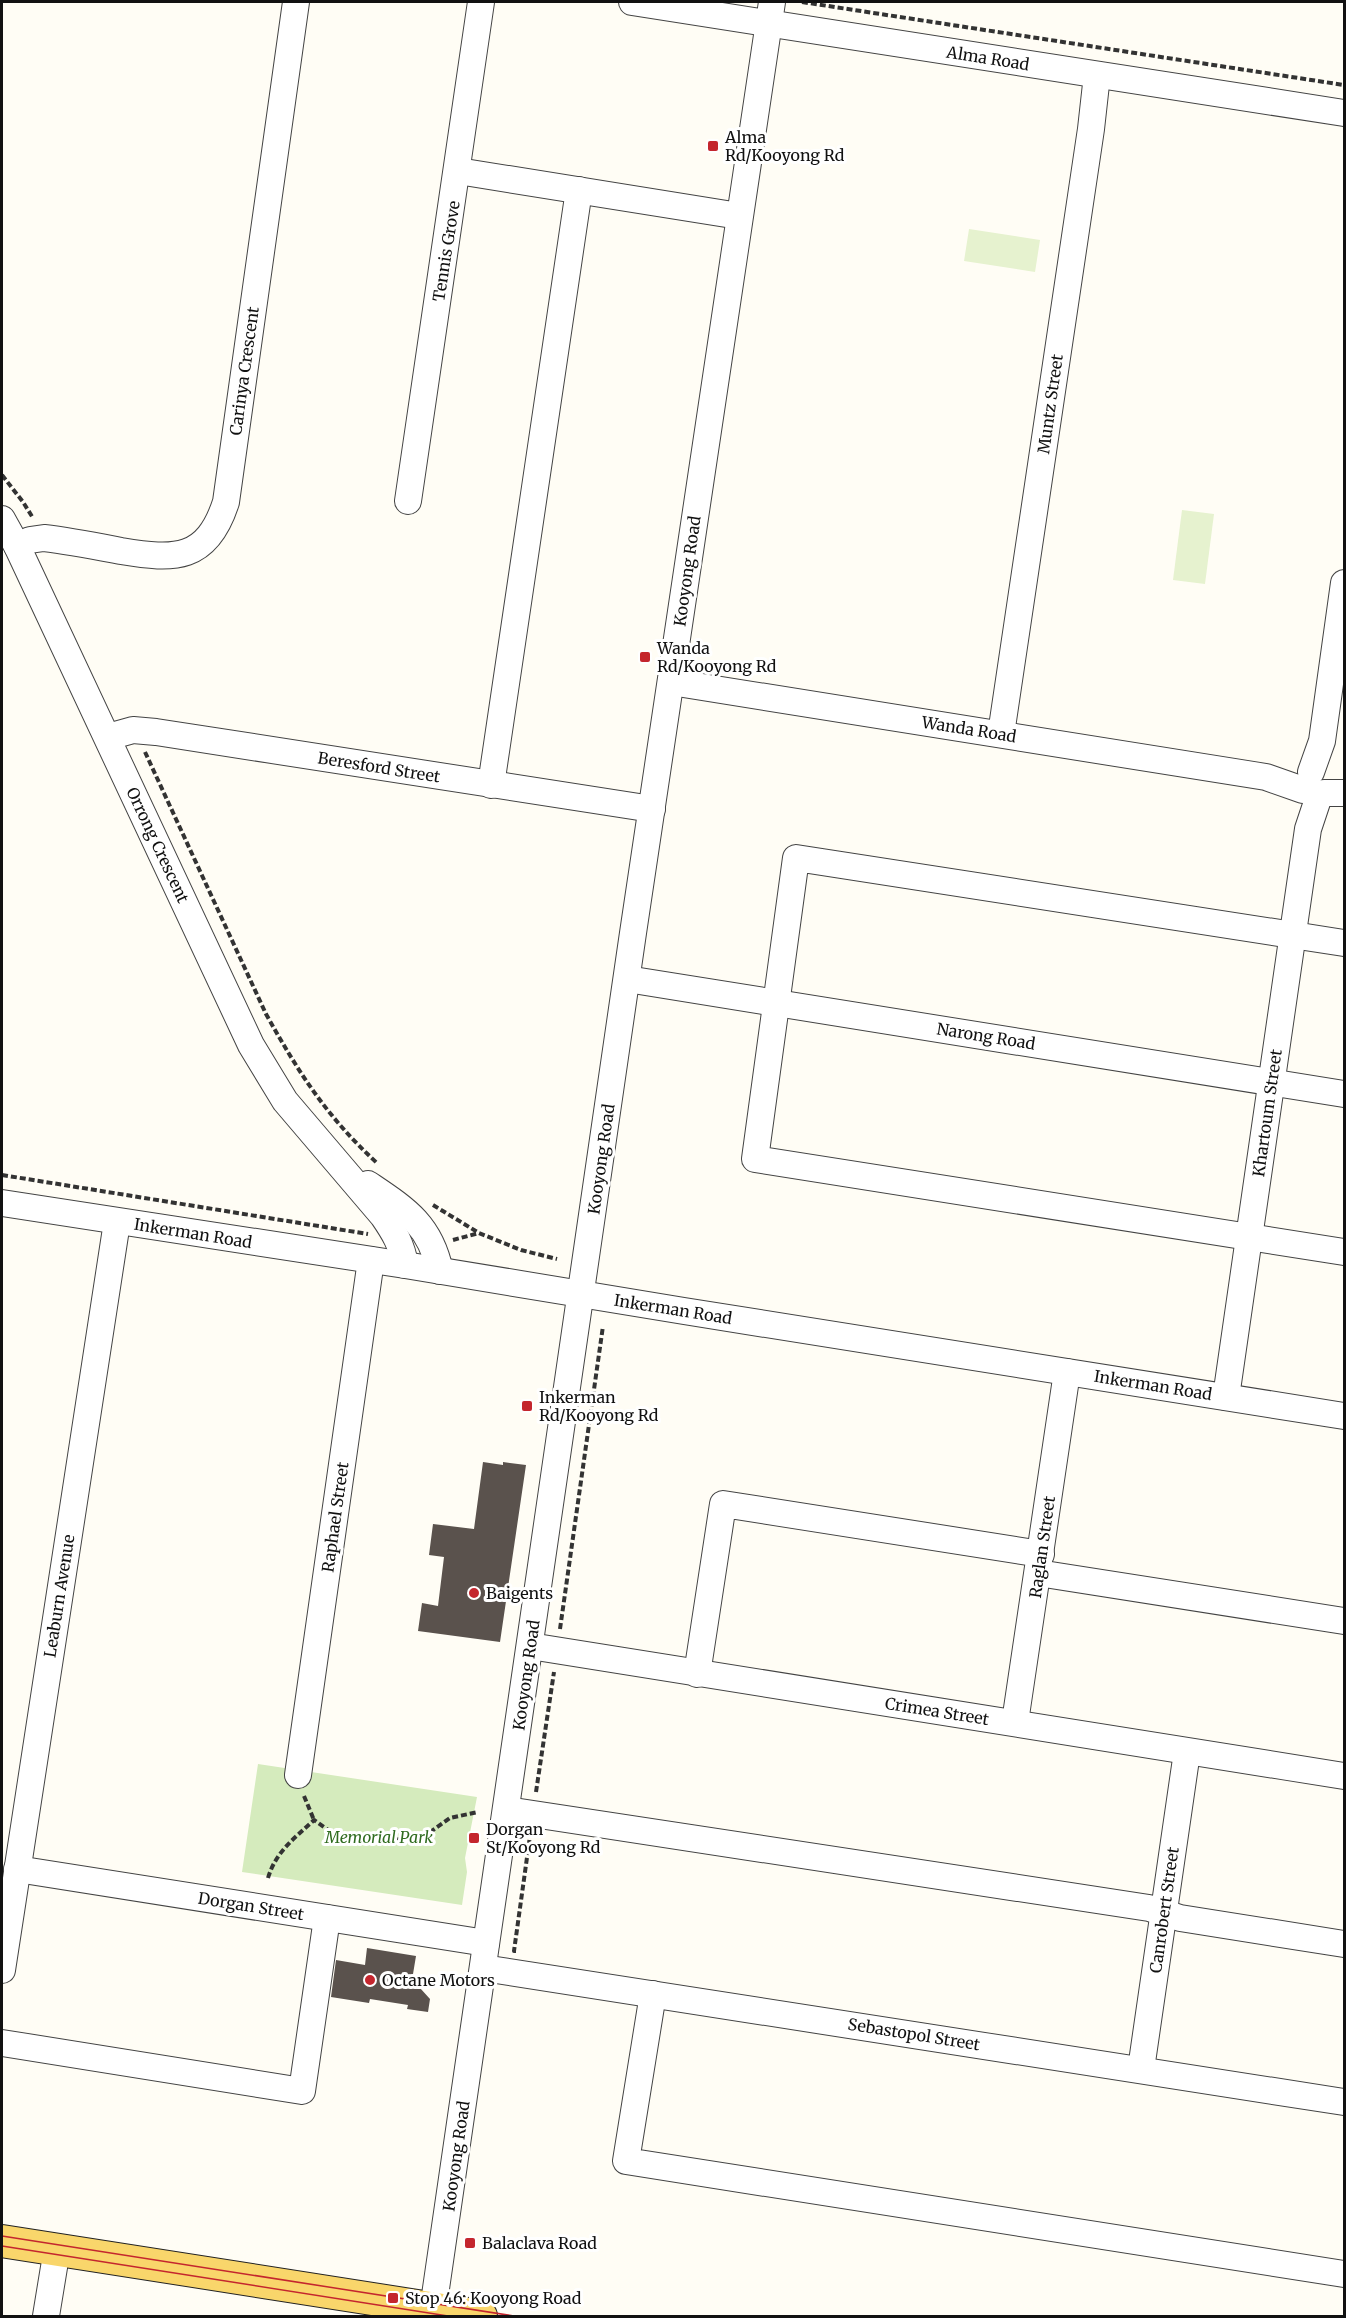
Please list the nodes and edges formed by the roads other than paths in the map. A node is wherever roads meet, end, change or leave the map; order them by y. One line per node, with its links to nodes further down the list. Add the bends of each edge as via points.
1 (296, 2): 12 (street, Carinya Crescent, via 221,518 201,544 174,556 144,555 44,538)
2 (481, 2): 7 (street, Tennis Grove)
3 (632, 2): 4 (street, Alma Road)
4 (771, 12): 5 (street, Alma Road); 9 (street, Kooyong Road)
5 (1097, 75): 6 (street, Alma Road); 15 (street, Muntz Street)
6 (1344, 113)
7 (458, 171): 8 (street); 10 (street, Tennis Grove)
8 (579, 190): 9 (street); 17 (street)
9 (740, 216): 14 (street, Kooyong Road)
10 (408, 501)
11 (2, 519): 12 (street, Orrong Crescent)
12 (17, 546): 16 (street, Orrong Crescent)
13 (1344, 583): 18 (street, Khartoum Street, via 1322,741)
14 (671, 682): 15 (street, Wanda Road); 19 (street, Kooyong Road)
15 (1001, 734): 18 (street, Wanda Road)
16 (108, 737): 17 (street, Beresford Street, via 133,730); 26 (street, Orrong Crescent, via 251,1045 285,1101)
17 (491, 785): 19 (street, Beresford Street)
18 (1321, 786): 20 (street, Khartoum Street, via 1308,829)
19 (652, 809): 22 (street, Kooyong Road)
20 (1293, 934): 21 (street); 23 (street, via 796,858); 24 (street, Khartoum Street)
21 (1344, 943)
22 (627, 979): 23 (street, Narong Road); 34 (street, Kooyong Road)
23 (777, 1002): 24 (street, Narong Road); 29 (street, via 755,1160)
24 (1272, 1082): 25 (street, Narong Road); 29 (street, Khartoum Street)
25 (1344, 1094)
26 (333, 1159): 32 (street, Orrong Crescent, via 383,1216 403,1250); 33 (street, Orrong Crescent, via 413,1217 431,1241)
27 (2, 1203): 28 (street, Inkerman Road)
28 (117, 1222): 31 (street, Inkerman Road); 47 (street, Leaburn Avenue)
29 (1250, 1238): 30 (street); 36 (street, Khartoum Street)
30 (1344, 1252)
31 (371, 1260): 32 (street, Inkerman Road); 44 (street, Raphael Street)
32 (405, 1265): 33 (street, Inkerman Road)
33 (440, 1271): 34 (street, Inkerman Road)
34 (581, 1294): 35 (street, Inkerman Road); 40 (street, Kooyong Road)
35 (1067, 1372): 36 (street, Inkerman Road); 38 (street, Raglan Street)
36 (1226, 1397): 37 (street, Inkerman Road)
37 (1344, 1416)
38 (1040, 1563): 39 (street); 41 (street, via 723,1503); 42 (street, Raglan Street)
39 (1344, 1622)
40 (530, 1646): 41 (street, Crimea Street); 46 (street, Kooyong Road)
41 (697, 1674): 42 (street, Crimea Street)
42 (1015, 1722): 43 (street, Crimea Street)
43 (1187, 1752): 45 (street, Crimea Street); 48 (street, Canrobert Street)
44 (298, 1775)
45 (1344, 1776)
46 (507, 1810): 48 (street); 50 (street, Kooyong Road)
47 (17, 1869): 49 (street, Dorgan Street); 53 (street, Leaburn Avenue)
48 (1164, 1913): 51 (street); 56 (street, Canrobert Street)
49 (327, 1918): 50 (street, Dorgan Street); 55 (street, via 302,2091)
50 (486, 1943): 52 (street, Kooyong Road)
51 (1344, 1944)
52 (483, 1968): 54 (street, Sebastopol Street); 61 (street, Kooyong Road)
53 (2, 1970)
54 (653, 1994): 56 (street, Sebastopol Street); 60 (street, via 626,2161)
55 (2, 2043)
56 (1141, 2069): 57 (street, Sebastopol Street)
57 (1344, 2102)
58 (2, 2241): 59 (main road)
59 (57, 2249): 61 (main road); 62 (street)
60 (1344, 2274)
61 (433, 2313): 63 (main road)
62 (46, 2316)
63 (481, 2316)

